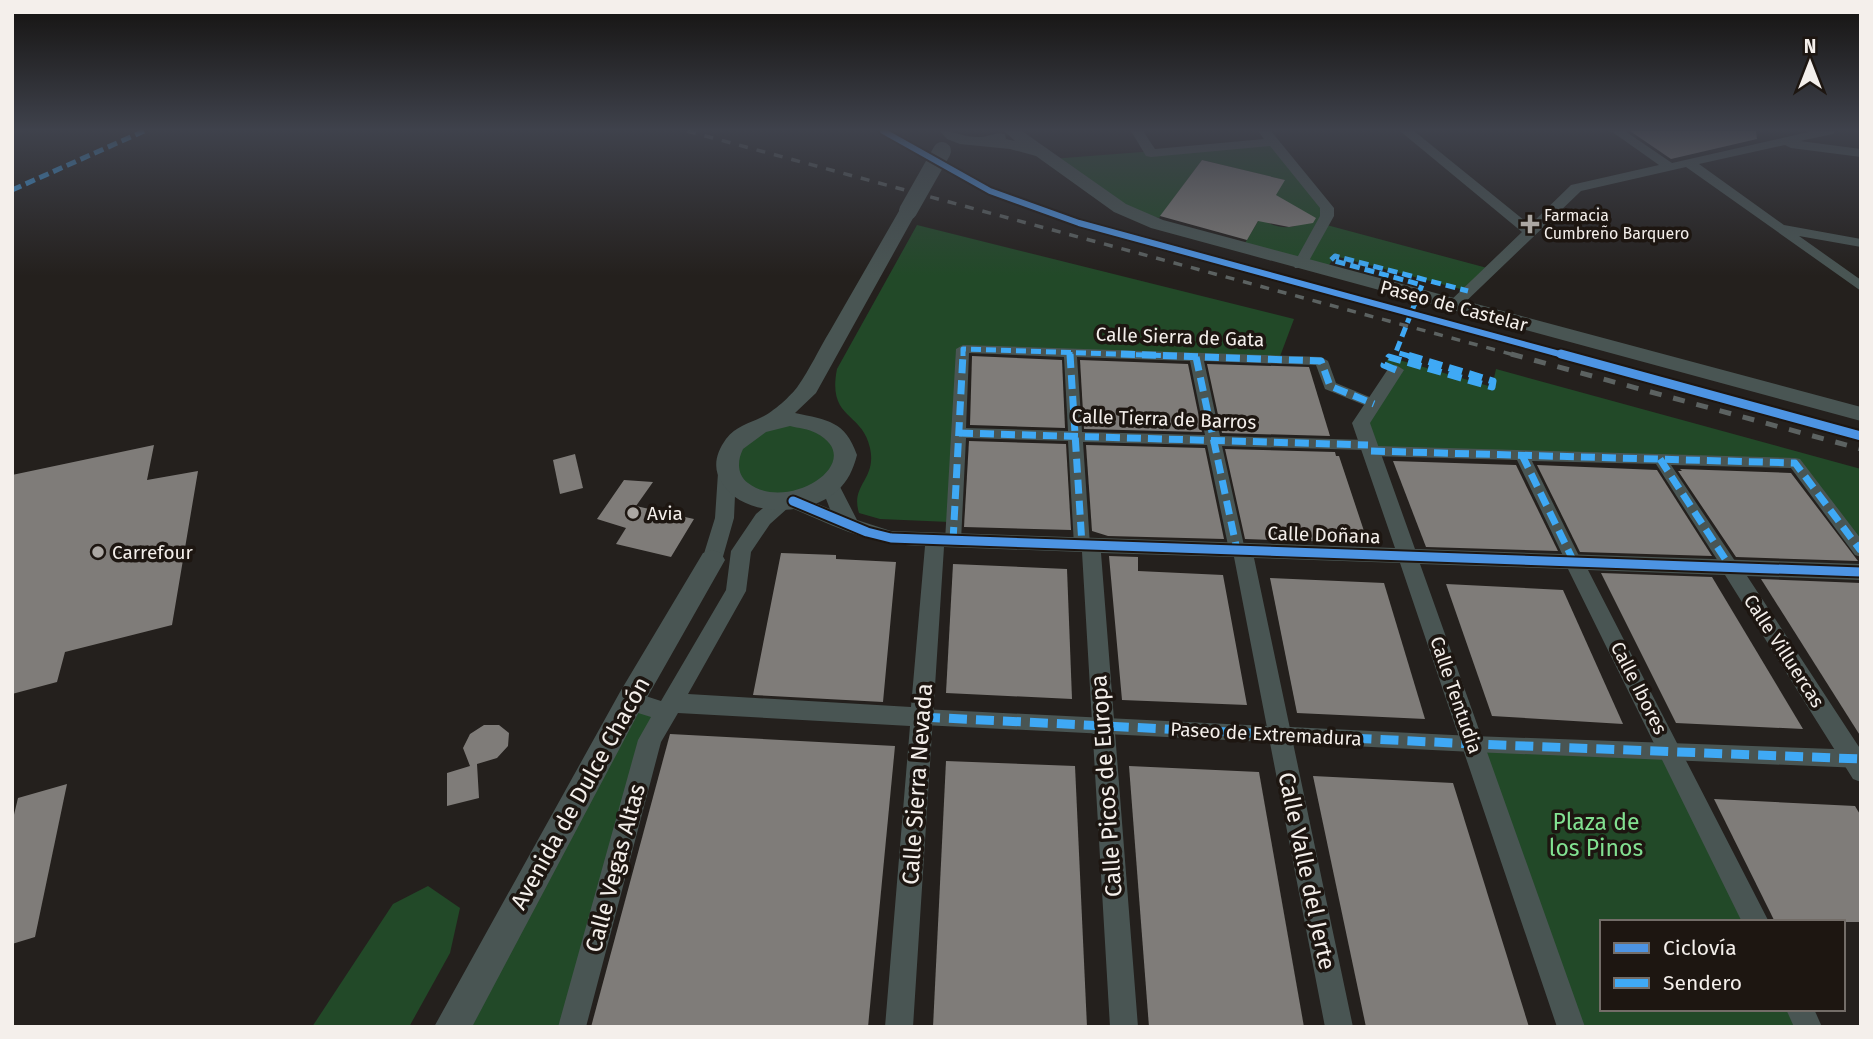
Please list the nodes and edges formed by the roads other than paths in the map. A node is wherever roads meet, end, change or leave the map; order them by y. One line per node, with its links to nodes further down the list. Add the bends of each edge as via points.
1 (926, 179): 17 (street, bridge)
2 (1078, 179): 10 (street, Paseo de Castelar, via 1120,208 1157,224)
3 (1305, 179): 10 (street, via 1322,199 1327,216)
4 (1466, 179): 8 (street)
5 (1612, 179): 8 (street, via 1576,188)
6 (1712, 179): 7 (street)
7 (1780, 228): 9 (street); 11 (street)
8 (1530, 232): 12 (street)
9 (1861, 243)
10 (1300, 265): 12 (street, Paseo de Castelar)
11 (1861, 286)
12 (1453, 306): 19 (street, Paseo de Castelar)
13 (963, 349): 14 (street, Calle Sierra de Gata); 22 (street)
14 (1070, 352): 15 (street, Calle Sierra de Gata); 23 (street)
15 (1196, 357): 18 (street, Calle Sierra de Gata, via 1321,361 1330,386); 24 (street)
16 (1396, 370): 18 (street, Calle Tentudia)
17 (817, 372): 20 (street, via 806,393); 21 (street, via 814,393)
18 (1374, 404): 25 (street, Calle Tentudia, via 1361,423)
19 (1861, 414)
20 (772, 421): 21 (street, via 790,419); 28 (street, via 741,436 726,461)
21 (824, 426): 29 (street, via 844,444 847,457 844,470)
22 (959, 433): 23 (street, Calle Tierra de Barros); 32 (street)
23 (1075, 436): 24 (street, Calle Tierra de Barros); 33 (street)
24 (1214, 440): 25 (street, Calle Tierra de Barros); 34 (street)
25 (1369, 448): 26 (street, Calle Tierra de Barros); 36 (street, Calle Tentudia)
26 (1522, 455): 27 (street, Calle Tierra de Barros); 38 (street, Calle Ibores)
27 (1660, 459): 35 (street, Calle Tierra de Barros, via 1795,463); 39 (street, Calle Villuercas)
28 (727, 473): 30 (street, via 747,495); 37 (street, Avenida de Dulce Chacón, via 729,501)
29 (830, 485): 30 (street, via 821,492); 31 (street)
30 (784, 501): 31 (street, Calle Doñana); 37 (street, Avenida de Dulce Chacón, via 756,511); 42 (street, Calle Vegas Altas, via 763,519 741,551 736,590)
31 (850, 525): 32 (street, Calle Doñana, via 891,538)
32 (944, 541): 33 (street, Calle Doñana); 43 (street, Calle Sierra Nevada)
33 (1087, 546): 34 (street, Calle Doñana); 44 (street, Calle Picos de Europa)
34 (1240, 550): 36 (street, Calle Doñana); 45 (street, Calle Valle del Jerte)
35 (1861, 551)
36 (1407, 556): 38 (street, Calle Doñana); 46 (street, Calle Tentudia)
37 (712, 560): 41 (street, Avenida de Dulce Chacón)
38 (1575, 564): 39 (street, Calle Doñana); 47 (street, Calle Ibores)
39 (1731, 568): 40 (street, Calle Doñana); 48 (street, Calle Villuercas)
40 (1861, 572)
41 (630, 701): 42 (street); 51 (street, Avenida de Dulce Chacón)
42 (669, 707): 43 (street, Paseo de Extremadura); 52 (street, Calle Vegas Altas, via 650,740)
43 (922, 717): 44 (street, Paseo de Extremadura); 53 (street, Calle Sierra Nevada)
44 (1102, 727): 45 (street, Paseo de Extremadura); 54 (street, Calle Picos de Europa)
45 (1279, 734): 46 (street, Paseo de Extremadura); 55 (street, Calle Valle del Jerte)
46 (1473, 744): 47 (street, Paseo de Extremadura); 56 (street, Calle Tentudia)
47 (1672, 752): 48 (street, Paseo de Extremadura); 49 (street, Calle Ibores)
48 (1858, 763)
49 (1755, 920)
50 (1801, 1011): 57 (street)
51 (452, 1027)
52 (572, 1027)
53 (899, 1027)
54 (1124, 1027)
55 (1339, 1027)
56 (1571, 1027)
57 (1808, 1027)

